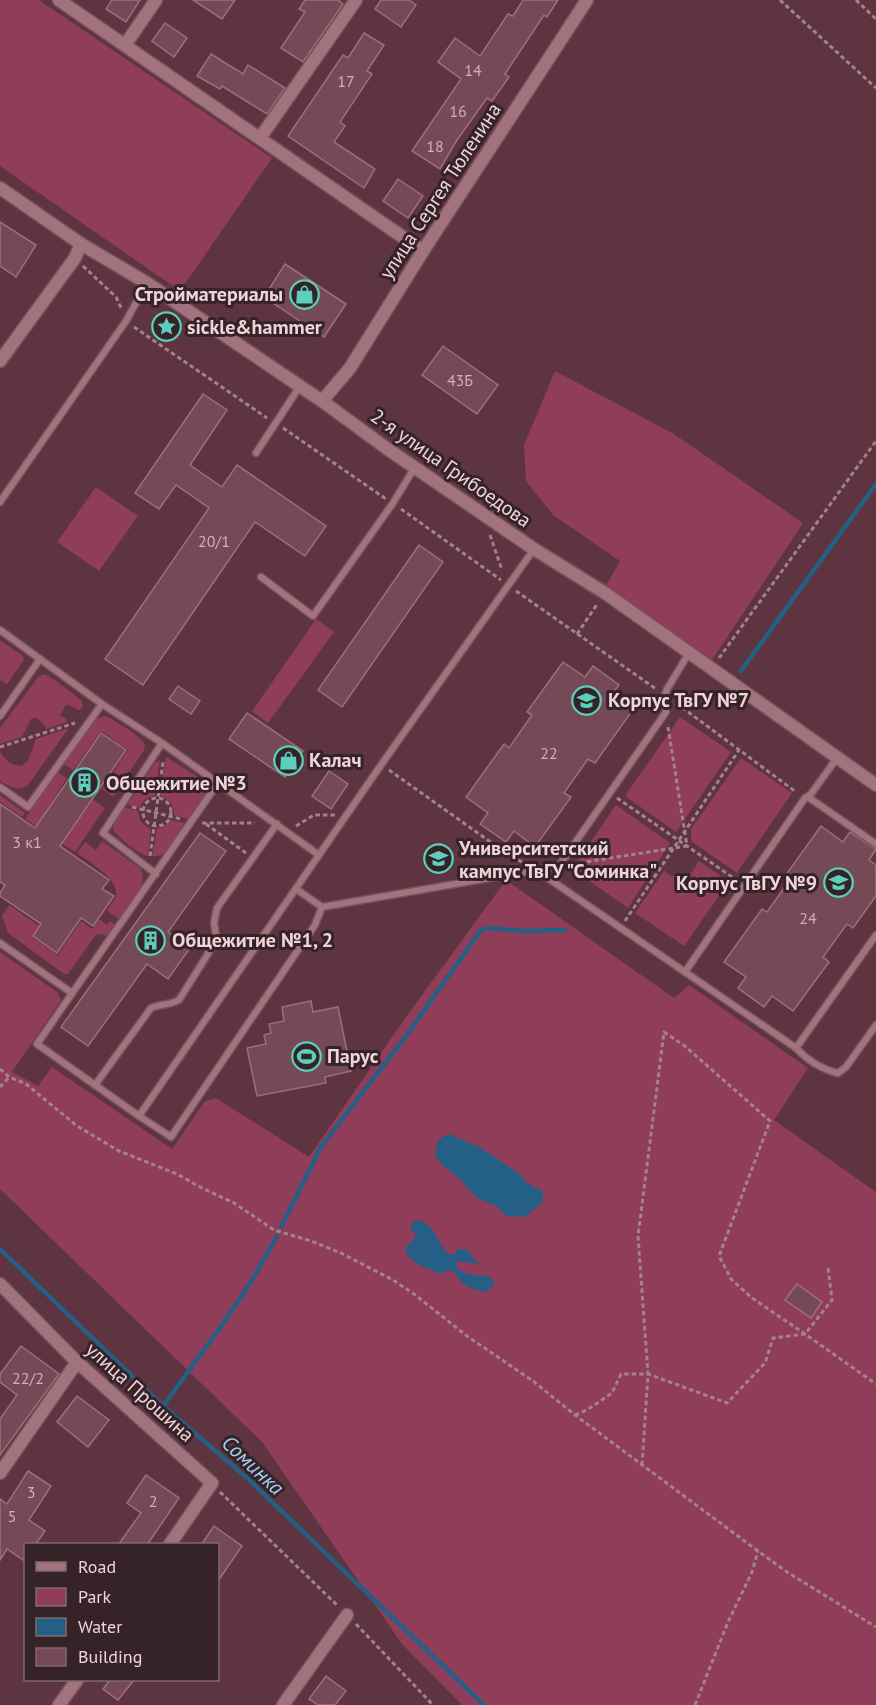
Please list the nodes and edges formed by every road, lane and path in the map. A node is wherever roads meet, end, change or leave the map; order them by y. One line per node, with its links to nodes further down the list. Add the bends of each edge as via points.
1 (59, 0): 8 (street)
2 (156, 0): 8 (street)
3 (356, 0): 10 (street)
4 (587, 0): 13 (street, улица Сергея Тюленина)
5 (780, 0): 9 (path)
6 (856, 0): 7 (path)
7 (876, 19)
8 (125, 45): 10 (street)
9 (876, 88)
10 (260, 138): 13 (street)
11 (0, 188): 12 (street, 2-я улица Грибоедова)
12 (81, 244): 14 (street); 15 (street, 2-я улица Грибоедова)
13 (423, 251): 19 (street, улица Сергея Тюленина, via 350,368)
14 (75, 258): 16 (path, via 116,297); 17 (street)
15 (147, 284): 16 (lane); 18 (street, 2-я улица Грибоедова)
16 (126, 321): 20 (path); 24 (lane)
17 (0, 361)
18 (300, 386): 19 (street, 2-я улица Грибоедова); 20 (lane)
19 (322, 400): 23 (street, 2-я улица Грибоедова)
20 (275, 423): 22 (lane); 25 (path)
21 (876, 441): 36 (path)
22 (256, 453)
23 (415, 467): 25 (lane); 27 (street, 2-я улица Грибоедова)
24 (0, 502)
25 (393, 503): 29 (lane, via 313,615); 30 (path)
26 (490, 535): 28 (path)
27 (534, 549): 30 (lane); 31 (street, 2-я улица Грибоедова)
28 (502, 570)
29 (261, 578)
30 (508, 585): 33 (path); 45 (lane)
31 (606, 593): 33 (path); 34 (street, 2-я улица Грибоедова)
32 (0, 630): 35 (lane)
33 (577, 634): 37 (path)
34 (689, 653): 36 (street, 2-я улица Грибоедова); 37 (lane)
35 (40, 659): 38 (lane); 40 (lane)
36 (712, 669): 44 (street, 2-я улица Грибоедова)
37 (664, 695): 39 (lane); 42 (path)
38 (102, 704): 41 (lane); 48 (lane, via 28,807)
39 (666, 712): 49 (lane); 62 (path)
40 (0, 716)
41 (162, 743): 43 (lane); 46 (lane)
42 (739, 750): 50 (path); 62 (path)
43 (157, 752): 51 (path, via 163,758); 72 (lane, via 103,833)
44 (837, 758): 47 (street, 2-я улица Грибоедова); 50 (lane)
45 (381, 765): 68 (lane); 71 (path, via 506,854)
46 (218, 783): 58 (lane); 60 (lane)
47 (876, 785)
48 (0, 787)
49 (610, 793): 64 (path); 70 (lane)
50 (807, 797): 65 (lane); 73 (lane)
51 (158, 798): 52 (path, via 147,802); 53 (path); 57 (path, via 169,805)
52 (143, 810): 53 (path); 61 (path, via 145,820)
53 (156, 813): 57 (path); 61 (path)
54 (248, 815): 59 (path, via 257,823)
55 (335, 815): 63 (path, via 314,815)
56 (204, 816): 59 (path, via 200,823)
57 (170, 817): 58 (path); 61 (path)
58 (192, 822): 72 (lane)
59 (204, 823): 69 (path)
60 (277, 824): 63 (lane); 69 (lane)
61 (155, 826): 72 (path, via 150,856)
62 (685, 831): 64 (path); 66 (path)
63 (287, 832): 68 (lane)
64 (678, 841): 66 (path); 67 (path)
65 (876, 844)
66 (687, 846): 67 (path); 73 (path)
67 (672, 850): 70 (path); 76 (path)
68 (319, 855): 74 (lane)
69 (253, 858): 85 (lane, via 217,908 211,949 179,1000 151,1008)
70 (559, 866): 71 (lane)
71 (535, 869): 75 (lane); 76 (lane)
72 (157, 872): 80 (lane)
73 (745, 885): 79 (lane)
74 (296, 890): 75 (lane); 87 (lane)
75 (322, 907): 87 (lane, via 315,925 171,1137)
76 (621, 928): 79 (lane)
77 (876, 935): 82 (lane)
78 (0, 943): 80 (lane)
79 (685, 972): 82 (lane)
80 (72, 993): 85 (lane, via 37,1044)
81 (876, 1025): 82 (lane, via 838,1073)
82 (796, 1048)
83 (0, 1069): 84 (path)
84 (9, 1077): 86 (path); 94 (path, via 26,1084 77,1126 119,1151 234,1203 274,1230 341,1253 393,1280)
85 (95, 1085): 87 (lane)
86 (0, 1087)
87 (139, 1116)
88 (828, 1267): 90 (path, via 832,1300)
89 (0, 1284): 91 (street, улица Прошина)
90 (805, 1334): 92 (path, via 773,1338 765,1363 727,1403); 92 (path, via 731,1279 719,1256 770,1121 664,1032 638,1236); 93 (path)
91 (77, 1362): 96 (street); 97 (street, улица Прошина)
92 (648, 1374): 94 (path, via 621,1374 612,1393); 95 (path)
93 (876, 1384)
94 (575, 1415): 95 (path)
95 (642, 1465): 99 (path)
96 (0, 1473)
97 (212, 1483): 98 (street); 100 (path)
98 (171, 1543)
99 (758, 1551): 101 (path); 106 (path)
100 (347, 1615): 104 (street); 105 (path)
101 (876, 1626)
102 (76, 1681): 103 (street)
103 (59, 1705)
104 (283, 1705)
105 (433, 1705)
106 (695, 1705)

